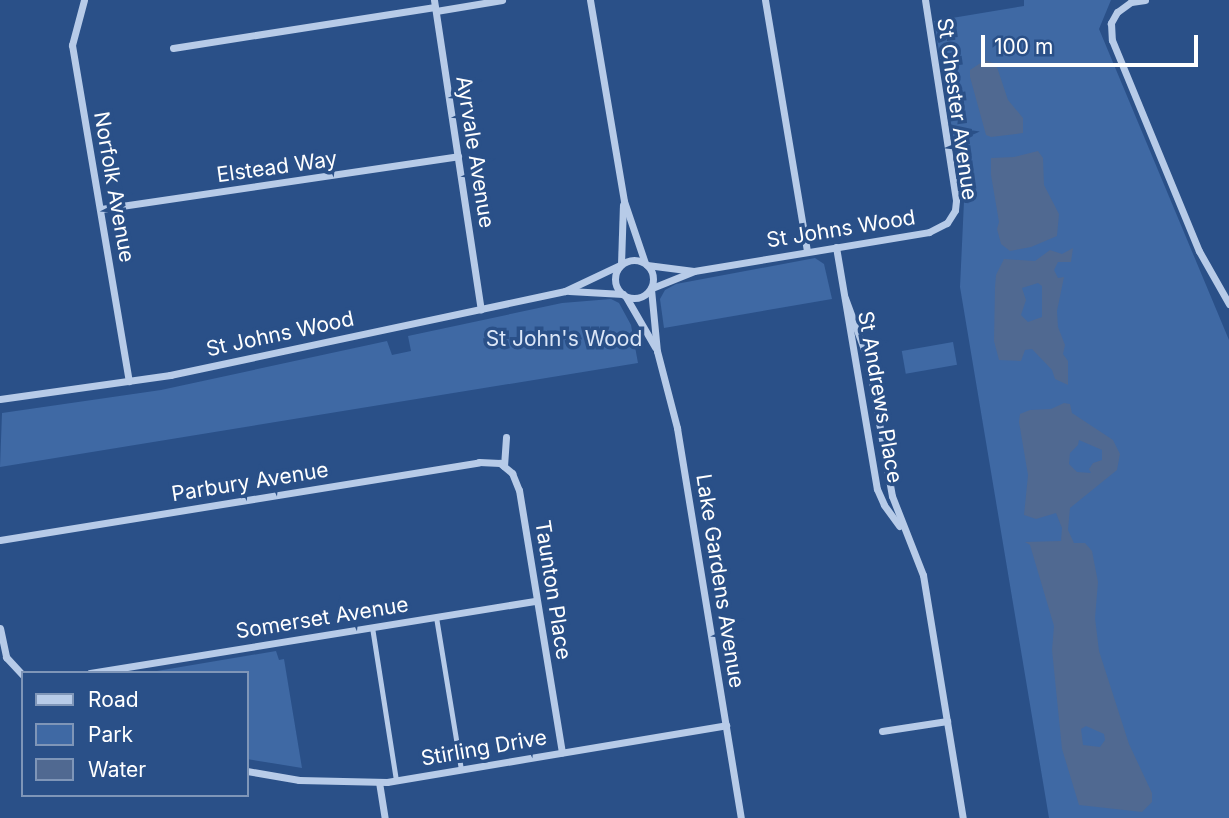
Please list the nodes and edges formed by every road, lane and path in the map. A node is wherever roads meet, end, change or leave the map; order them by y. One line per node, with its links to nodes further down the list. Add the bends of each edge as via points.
1 (84, 0): 11 (street, Norfolk Avenue, via 72,45)
2 (502, 0): 7 (street)
3 (590, 0): 10 (street)
4 (765, 0): 14 (street)
5 (925, 0): 12 (street, St Chester Avenue, via 956,197)
6 (1145, 0): 22 (street, via 1127,4 1115,15 1112,40 1199,251)
7 (435, 6): 8 (street); 9 (street, Ayrvale Avenue)
8 (173, 48)
9 (458, 156): 11 (street, Elstead Way); 23 (street, Ayrvale Avenue)
10 (624, 201): 15 (street); 16 (street)
11 (101, 209): 25 (street, Norfolk Avenue)
12 (949, 221): 13 (street, St Johns Wood, via 932,232)
13 (836, 247): 14 (street, St Johns Wood); 21 (street, St Andrews Place)
14 (807, 252): 17 (street, St Johns Wood)
15 (646, 264): 16 (street, via 634,260); 17 (street, St Johns Wood); 18 (street, via 653,275)
16 (620, 265): 19 (street, St Johns Wood); 20 (street, via 616,282)
17 (694, 271): 18 (street, St Johns Wood)
18 (651, 288): 20 (street, via 641,297); 24 (street, Lake Gardens Avenue)
19 (565, 291): 20 (street, St Johns Wood); 23 (street, St Johns Wood)
20 (624, 294): 24 (street, Lake Gardens Avenue)
21 (845, 298): 29 (street, St Andrews Place, via 868,360 890,488); 29 (street, St Andrews Place, via 877,489)
22 (1229, 304)
23 (481, 309): 25 (street, St Johns Wood)
24 (657, 351): 38 (street, Lake Gardens Avenue, via 677,428)
25 (129, 381): 26 (street, St Johns Wood)
26 (0, 399)
27 (506, 437): 28 (street, Taunton Place)
28 (505, 466): 30 (street, Parbury Avenue, via 479,462); 31 (street, Taunton Place, via 519,490)
29 (906, 536): 37 (street, St Andrews Place, via 923,575)
30 (0, 540)
31 (536, 601): 32 (street, Somerset Avenue); 40 (street, Taunton Place)
32 (436, 617): 34 (street, Somerset Avenue); 41 (lane)
33 (0, 628): 36 (street, via 6,657)
34 (372, 628): 35 (street, Somerset Avenue); 43 (lane)
35 (111, 671)
36 (21, 673)
37 (947, 721): 39 (street); 47 (street, St Andrews Place)
38 (726, 725): 40 (street, Stirling Drive); 46 (street, Lake Gardens Avenue)
39 (882, 731)
40 (562, 752): 41 (street, Stirling Drive)
41 (461, 770): 43 (street, Stirling Drive)
42 (248, 771): 44 (street, Stirling Drive, via 299,780)
43 (396, 780): 44 (street, Stirling Drive)
44 (379, 782): 45 (street)
45 (385, 818)
46 (741, 818)
47 (963, 818)

